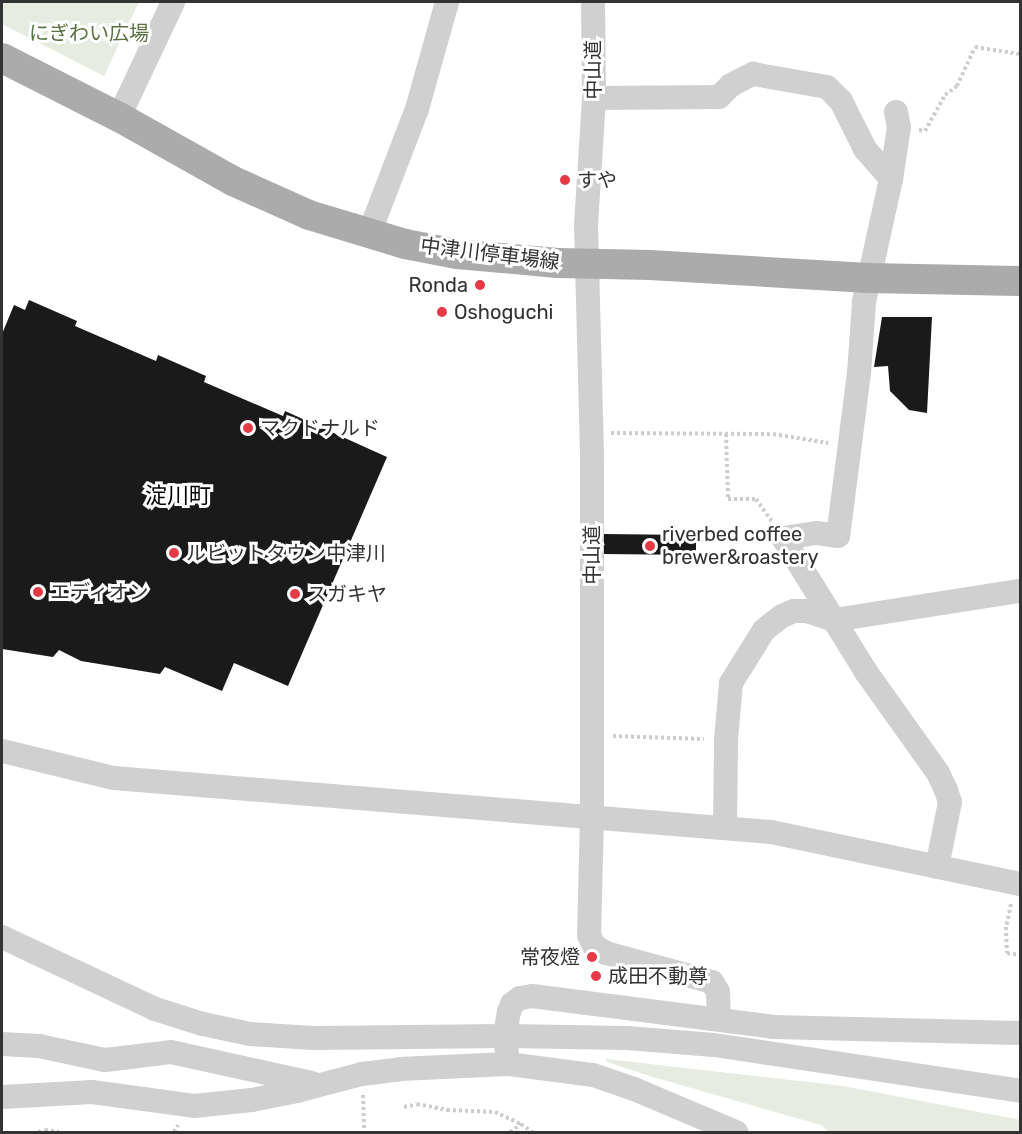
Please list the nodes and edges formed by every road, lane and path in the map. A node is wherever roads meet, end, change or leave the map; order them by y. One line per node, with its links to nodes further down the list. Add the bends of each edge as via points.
1 (173, 2): 7 (street)
2 (447, 2): 10 (street, via 417,109)
3 (593, 2): 6 (street, 中山道)
4 (1020, 54): 8 (path, via 975,47 957,86 945,95 925,131)
5 (2, 58): 7 (main road, 中津川停車場線)
6 (594, 98): 9 (street, via 719,97 731,85 753,74 827,87 841,101 864,149); 11 (street, 中山道)
7 (119, 117): 10 (main road, 中津川停車場線, via 233,181 309,215)
8 (897, 119): 9 (street)
9 (891, 179): 12 (street)
10 (369, 234): 11 (main road, 中津川停車場線, via 457,254)
11 (587, 264): 12 (main road, 中津川停車場線); 14 (street, 中山道)
12 (868, 279): 13 (main road, 中津川停車場線); 16 (street)
13 (1020, 281)
14 (592, 433): 15 (path); 20 (street, 中山道)
15 (726, 434): 16 (path, via 773,434); 17 (path, via 728,499 756,499)
16 (849, 446): 17 (street, via 838,536 816,533)
17 (783, 538): 19 (street)
18 (1020, 591): 19 (street)
19 (834, 620): 21 (street, via 794,611 764,630 730,683); 25 (street, via 946,790 950,802)
20 (592, 736): 21 (path); 23 (street, 中山道)
21 (726, 740): 24 (street)
22 (2, 751): 23 (street, via 114,778)
23 (592, 816): 24 (street); 29 (street, 中山道, via 589,935 594,946 640,964 712,982 718,992)
24 (724, 826): 25 (street)
25 (937, 867): 26 (street)
26 (1018, 883): 28 (path, via 1006,927 1007,953)
27 (2, 937): 31 (street, via 155,1009 238,1031 313,1038)
28 (1020, 955)
29 (719, 1019): 30 (street, via 774,1027); 31 (street, via 532,996 512,1004)
30 (1020, 1033)
31 (505, 1036): 33 (street); 36 (street, via 627,1038 714,1046)
32 (2, 1044): 35 (street, via 39,1046 105,1060 171,1052)
33 (508, 1064): 34 (street); 45 (street, via 593,1075)
34 (362, 1074): 35 (street); 42 (path)
35 (320, 1085): 37 (street, via 252,1100 194,1106 92,1092)
36 (1020, 1091)
37 (2, 1097)
38 (404, 1107): 39 (path, via 417,1104 495,1112)
39 (521, 1124): 43 (path); 44 (path)
40 (38, 1132): 41 (path)
41 (59, 1132)
42 (364, 1132)
43 (510, 1132)
44 (532, 1132)
45 (736, 1132)

